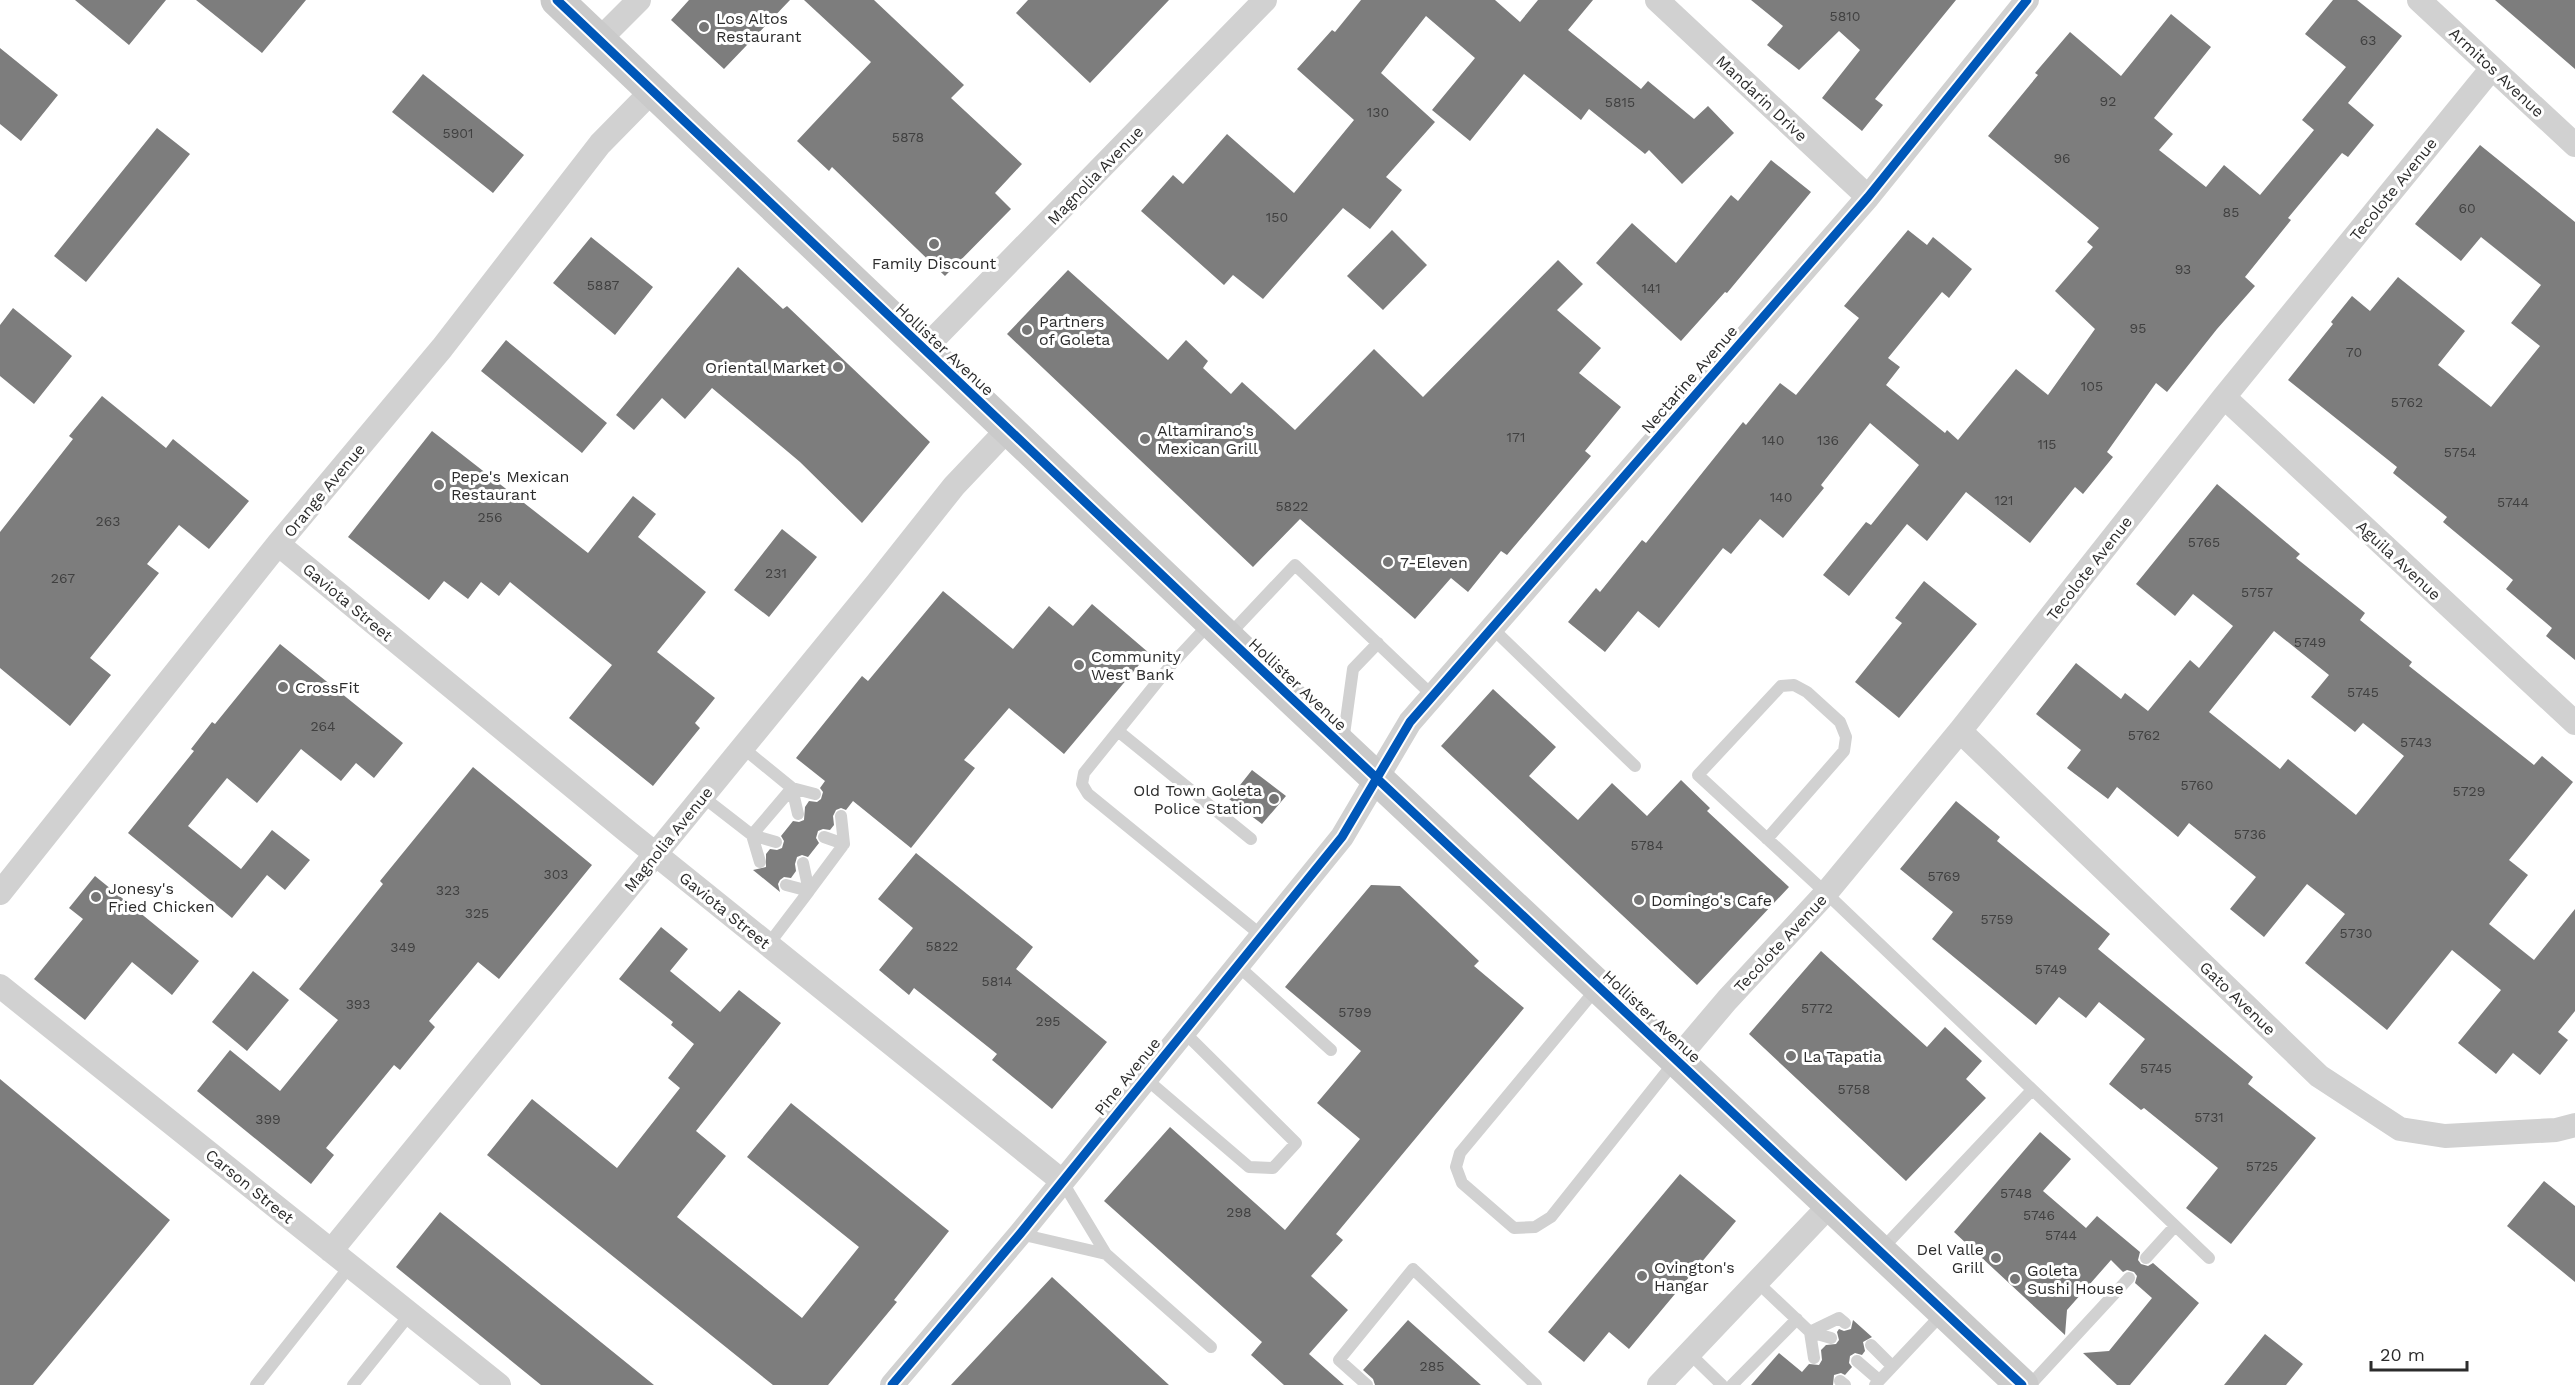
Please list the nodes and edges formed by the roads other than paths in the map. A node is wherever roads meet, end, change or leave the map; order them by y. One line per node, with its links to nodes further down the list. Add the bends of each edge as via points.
1 (556, 0): 7 (main road, Hollister Avenue)
2 (639, 0): 7 (street)
3 (1265, 0): 12 (street, Magnolia Avenue)
4 (1657, 0): 11 (street, Mandarin Drive)
5 (2027, 0): 11 (street, Nectarine Avenue)
6 (2419, 0): 8 (street, Armitos Avenue)
7 (599, 40): 9 (main road, Hollister Avenue)
8 (2492, 68): 10 (street, Armitos Avenue); 13 (street, Tecolote Avenue)
9 (652, 90): 12 (main road, Hollister Avenue); 15 (street, Orange Avenue, via 600,144 435,356)
10 (2575, 145)
11 (1868, 197): 16 (street, Nectarine Avenue)
12 (924, 349): 14 (main road, Hollister Avenue)
13 (2224, 397): 20 (street, Aguila Avenue); 22 (street, Tecolote Avenue)
14 (1008, 429): 17 (main road, Hollister Avenue); 24 (street, Magnolia Avenue, via 954,486)
15 (279, 544): 38 (street, Gaviota Street); 43 (street, Orange Avenue)
16 (1492, 628): 19 (street, Nectarine Avenue); 25 (lane)
17 (1219, 630): 18 (lane, via 1295,565); 21 (lane, via 1171,665); 23 (main road, Hollister Avenue)
18 (1378, 643): 19 (lane); 23 (lane, via 1353,669)
19 (1434, 696): 26 (street, Nectarine Avenue, via 1410,722)
20 (2575, 723)
21 (1118, 731): 34 (lane); 45 (lane, via 1084,773 1083,789)
22 (1960, 731): 44 (street, Tecolote Avenue); 55 (street, Gato Avenue, via 2319,1076 2400,1129 2445,1136 2556,1130)
23 (1342, 746): 26 (main road, Hollister Avenue)
24 (742, 748): 27 (lane); 29 (street, Magnolia Avenue)
25 (1635, 766)
26 (1377, 780): 45 (street, Pine Avenue, via 1342,837); 49 (main road, Hollister Avenue)
27 (792, 788): 28 (lane); 30 (lane); 32 (lane)
28 (815, 794)
29 (703, 796): 32 (lane); 38 (street, Magnolia Avenue)
30 (798, 814)
31 (841, 816): 37 (lane)
32 (752, 835): 36 (lane); 39 (lane)
33 (824, 837): 37 (lane)
34 (1251, 839)
35 (1767, 839): 35 (lane, via 1844,751 1846,737 1840,722 1794,685 1781,686 1698,775); 44 (lane)
36 (776, 842)
37 (844, 844): 42 (lane)
38 (656, 854): 46 (street, Gaviota Street); 60 (street, Magnolia Avenue)
39 (760, 862)
40 (803, 863): 42 (lane)
41 (786, 885): 42 (lane)
42 (809, 891): 46 (lane)
43 (0, 893)
44 (1826, 893): 52 (street, Tecolote Avenue); 54 (lane)
45 (1261, 935): 47 (street, Pine Avenue)
46 (768, 945): 56 (street, Gaviota Street)
47 (1237, 965): 50 (street, Pine Avenue); 51 (lane)
48 (0, 986): 60 (street, Carson Street)
49 (1598, 986): 52 (main road, Hollister Avenue); 52 (lane, via 1460,1153 1456,1167 1462,1183 1514,1228 1535,1227 1551,1217)
50 (1183, 1031): 53 (street, Pine Avenue); 53 (lane, via 1296,1143 1273,1168 1249,1167)
51 (1331, 1050)
52 (1677, 1059): 57 (main road, Hollister Avenue)
53 (1145, 1078): 56 (street, Pine Avenue)
54 (2032, 1090): 58 (lane); 61 (lane)
55 (2575, 1125)
56 (1062, 1181): 59 (street, Pine Avenue); 62 (lane)
57 (1830, 1205): 61 (main road, Hollister Avenue); 67 (street)
58 (2175, 1226): 63 (lane); 64 (lane)
59 (1020, 1234): 62 (lane); 84 (street, Pine Avenue)
60 (331, 1251): 65 (street, Carson Street)
61 (1880, 1251): 68 (main road, Hollister Avenue)
62 (1106, 1254): 75 (lane)
63 (2146, 1257)
64 (2210, 1258)
65 (350, 1266): 69 (street, Carson Street); 81 (lane)
66 (2129, 1278): 91 (lane)
67 (1756, 1281): 70 (lane); 76 (street)
68 (1944, 1312): 79 (lane); 90 (main road, Hollister Avenue)
69 (410, 1314): 82 (lane); 83 (street, Carson Street)
70 (1797, 1319): 72 (lane); 89 (lane)
71 (1845, 1323): 72 (lane, via 1839,1318)
72 (1810, 1332): 73 (lane); 77 (lane)
73 (1832, 1338)
74 (1871, 1345): 79 (lane)
75 (1211, 1347)
76 (1689, 1353): 87 (street); 88 (lane)
77 (1814, 1358)
78 (1857, 1361): 80 (lane)
79 (1892, 1366): 80 (lane)
80 (1877, 1383)
81 (256, 1385)
82 (353, 1385)
83 (499, 1385)
84 (892, 1385)
85 (1366, 1385): 86 (lane, via 1340,1359 1413,1269)
86 (1536, 1385)
87 (1659, 1385)
88 (1722, 1385)
89 (1732, 1385)
90 (2022, 1385)
91 (2030, 1385)

